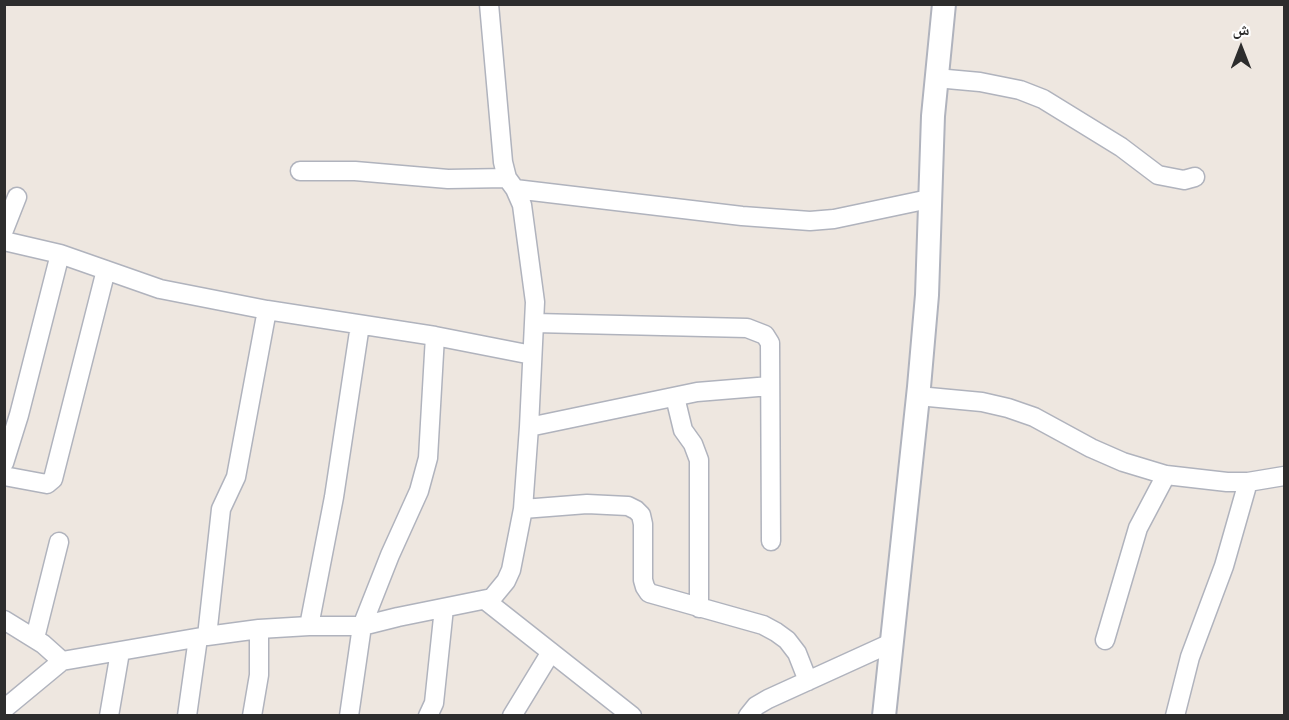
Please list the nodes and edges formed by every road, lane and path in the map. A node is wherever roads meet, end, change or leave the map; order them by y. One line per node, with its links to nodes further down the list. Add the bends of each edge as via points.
1 (489, 4): 6 (street, via 501,148)
2 (944, 4): 3 (street)
3 (936, 78): 5 (street, via 1020,90 1043,99 1121,147 1158,175 1184,180); 8 (street)
4 (300, 171): 6 (street, via 355,171)
5 (1195, 177)
6 (511, 184): 8 (street, via 742,216 810,221); 14 (street, via 522,205)
7 (17, 197): 9 (street)
8 (929, 199): 19 (street, via 927,295)
9 (4, 230)
10 (4, 241): 11 (street)
11 (60, 254): 12 (street); 22 (street)
12 (106, 270): 13 (street, via 160,289); 24 (street, via 53,479 47,484)
13 (267, 310): 15 (street); 37 (street, via 236,477 221,509)
14 (535, 323): 17 (street); 18 (street, via 747,328 765,335 770,344)
15 (360, 325): 16 (street); 34 (street, via 334,497)
16 (435, 336): 17 (street); 35 (street, via 428,458 419,491)
17 (532, 355): 21 (street)
18 (770, 386): 20 (street); 28 (street)
19 (918, 396): 23 (street, via 1008,408 1123,462); 40 (street)
20 (675, 397): 21 (street); 32 (street, via 683,430 699,460)
21 (529, 427): 27 (street)
22 (4, 463)
23 (1166, 475): 26 (street); 39 (street, via 1138,528)
24 (4, 476)
25 (1284, 476): 26 (street)
26 (1248, 482): 55 (street, via 1224,566 1190,657)
27 (523, 509): 30 (street, via 511,570 492,598); 32 (street, via 587,504 636,510 643,524 645,587 649,593)
28 (771, 541)
29 (59, 542): 38 (street)
30 (484, 600): 31 (street); 42 (street)
31 (444, 608): 35 (street); 50 (street, via 434,703)
32 (699, 608): 44 (street, via 776,632 797,653)
33 (4, 620): 38 (street)
34 (309, 626): 35 (street); 36 (street)
35 (362, 626): 49 (street)
36 (259, 629): 37 (street); 48 (street, via 259,675)
37 (203, 637): 41 (street); 47 (street)
38 (35, 638): 43 (street)
39 (1105, 640)
40 (891, 643): 44 (street); 54 (street)
41 (120, 652): 43 (street); 46 (street)
42 (551, 652): 51 (street); 52 (street)
43 (62, 661): 45 (street)
44 (808, 681): 53 (street, via 768,699)
45 (4, 710)
46 (110, 716)
47 (186, 716)
48 (252, 716)
49 (349, 716)
50 (428, 716)
51 (512, 716)
52 (632, 716)
53 (748, 716)
54 (884, 716)
55 (1175, 716)

